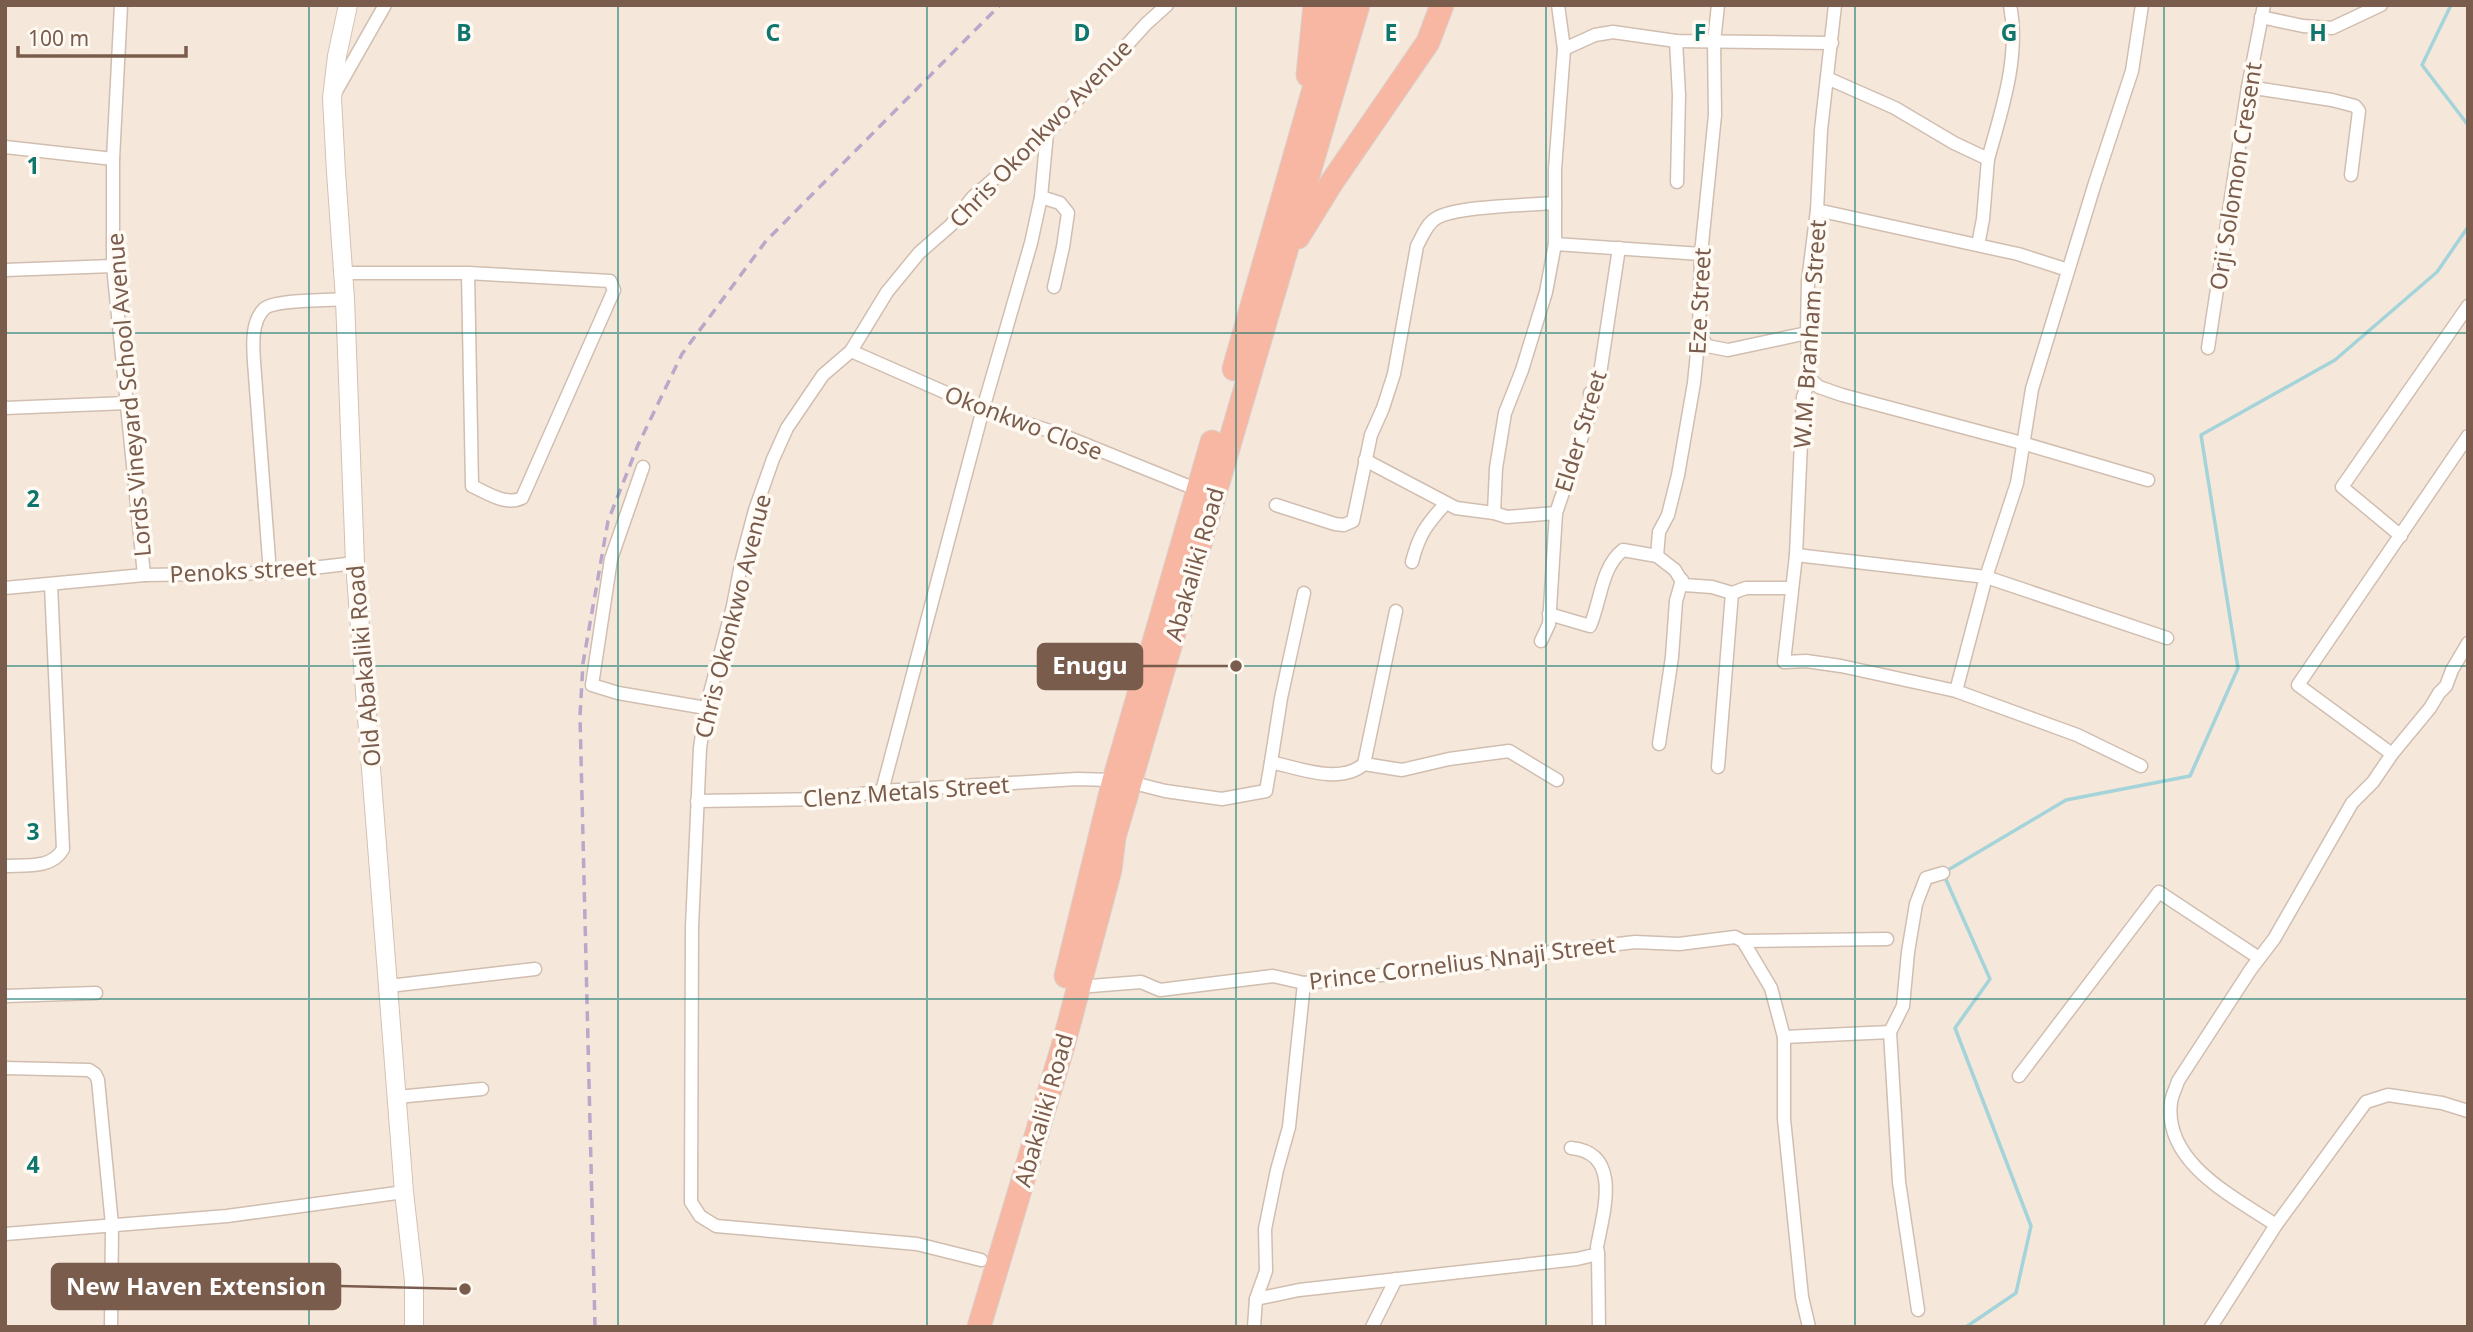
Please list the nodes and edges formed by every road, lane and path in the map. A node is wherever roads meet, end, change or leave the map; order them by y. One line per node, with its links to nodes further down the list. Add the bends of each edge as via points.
1 (121, 5): 26 (street, Lords Vineyard School Avenue)
2 (348, 5): 22 (main road, Old Abakaliki Road)
3 (386, 5): 22 (street)
4 (1167, 5): 23 (street, Chris Okonkwo Avenue)
5 (1315, 5): 24 (highway)
6 (1338, 5): 24 (highway, Abakaliki Road)
7 (1358, 5): 37 (highway, Abakaliki Road)
8 (1442, 5): 37 (highway, via 1428,42)
9 (1558, 5): 19 (street)
10 (1718, 5): 17 (street, Eze Street)
11 (1835, 5): 18 (street, W.M. Branham Street)
12 (2010, 5): 27 (street, via 2015,39)
13 (2142, 5): 40 (street, via 2132,71)
14 (2381, 5): 15 (street, via 2332,28 2313,27)
15 (2262, 11): 21 (street, Orji Solomon Cresent)
16 (1676, 41): 17 (street); 19 (street, via 1613,32); 29 (street)
17 (1714, 43): 18 (street); 36 (street, Eze Street, via 1715,115)
18 (1832, 43): 20 (street, W.M. Branham Street)
19 (1564, 49): 31 (street)
20 (1827, 78): 27 (street, via 1895,108); 32 (street, W.M. Branham Street)
21 (2248, 87): 28 (street, via 2356,106); 48 (street, Orji Solomon Cresent)
22 (332, 98): 41 (main road, Old Abakaliki Road)
23 (1046, 133): 30 (street); 49 (street, Chris Okonkwo Avenue, via 973,197 951,225 919,253 887,292)
24 (1301, 138): 59 (highway, Abakaliki Road)
25 (5, 147): 26 (street)
26 (113, 159): 38 (street, Lords Vineyard School Avenue)
27 (1988, 159): 34 (street)
28 (2351, 175)
29 (1677, 182)
30 (1041, 197): 43 (street, via 1060,203 1068,213); 53 (street)
31 (1555, 203): 33 (street); 56 (street, via 1448,213 1424,231 1412,266 1394,374)
32 (1817, 209): 34 (street); 47 (street, W.M. Branham Street)
33 (1555, 244): 35 (street); 62 (street, via 1546,292 1505,413)
34 (1978, 245): 40 (street)
35 (1619, 248): 36 (street); 63 (street, Elder Street, via 1598,387 1590,393 1591,410)
36 (1701, 254): 46 (street, Eze Street)
37 (1285, 257): 92 (highway, Abakaliki Road)
38 (113, 266): 39 (street); 51 (street, Lords Vineyard School Avenue)
39 (5, 270)
40 (2068, 270): 55 (street, via 2032,389)
41 (343, 273): 42 (street); 44 (main road, Old Abakaliki Road)
42 (467, 274): 42 (street, via 610,281 614,285 522,498 516,500 472,486)
43 (1054, 287)
44 (345, 299): 68 (main road, Old Abakaliki Road); 69 (street, via 274,304 263,310 254,329)
45 (2468, 306): 64 (street, via 2342,487)
46 (1699, 333): 47 (street, via 1707,346 1728,349); 66 (street, Eze Street, via 1678,475 1659,532)
47 (1807, 333): 50 (street, W.M. Branham Street)
48 (2208, 348)
49 (851, 351): 53 (street, Okonkwo Close); 84 (street, Chris Okonkwo Avenue, via 823,375 787,428 773,459 755,510)
50 (1810, 379): 55 (street, via 1842,395); 65 (street, W.M. Branham Street, via 1803,397)
51 (127, 403): 52 (street); 70 (street, Lords Vineyard School Avenue)
52 (5, 408)
53 (983, 409): 59 (street, Okonkwo Close, via 1062,435); 93 (street)
54 (2468, 436): 64 (street)
55 (2022, 443): 58 (street); 71 (street, via 2017,483)
56 (1365, 460): 60 (street); 61 (street, via 1353,521 1335,524)
57 (643, 467): 84 (street, via 611,559 592,685)
58 (2148, 480)
59 (1198, 491): 92 (highway, Abakaliki Road)
60 (1446, 503): 62 (street); 67 (street, via 1424,527)
61 (1276, 505)
62 (1494, 513): 63 (street, via 1507,517)
63 (1556, 513): 79 (street, Elder Street)
64 (2401, 536): 86 (street, via 2298,685)
65 (1796, 555): 71 (street); 74 (street, W.M. Branham Street)
66 (1657, 556): 72 (street); 79 (street, via 1629,550 1617,554 1590,626)
67 (1412, 562)
68 (355, 563): 69 (street, Penoks street); 102 (main road, Old Abakaliki Road)
69 (270, 573): 70 (street, Penoks street)
70 (144, 575): 73 (street, Penoks street)
71 (1986, 577): 80 (street); 83 (street)
72 (1682, 580): 77 (street, via 1684,585); 85 (street)
73 (51, 585): 75 (street, Penoks street); 95 (street, via 63,849 47,864)
74 (1791, 587): 77 (street, via 1746,588); 83 (street, W.M. Branham Street, via 1784,662 1841,666)
75 (5, 588)
76 (1304, 593): 87 (street)
77 (1732, 593): 90 (street)
78 (1396, 611): 88 (street)
79 (1549, 614): 81 (street, Elder Street)
80 (2167, 638)
81 (1541, 641)
82 (2468, 643): 86 (street, via 2446,686)
83 (1956, 691): 89 (street, via 2077,735)
84 (706, 708): 94 (street, Chris Okonkwo Avenue)
85 (1659, 744)
86 (2392, 754): 99 (street, via 2351,803)
87 (1271, 762): 88 (street, via 1319,773 1353,772); 92 (street, Clenz Metals Street, via 1266,791 1222,799)
88 (1364, 764): 91 (street, via 1402,770 1509,751)
89 (2141, 766)
90 (1718, 767)
91 (1557, 780)
92 (1122, 781): 93 (street, Clenz Metals Street, via 1077,779); 103 (highway, Abakaliki Road, via 1110,870); 119 (highway, Abakaliki Road, via 1042,1069)
93 (882, 791): 94 (street, Clenz Metals Street, via 827,799)
94 (697, 801): 119 (street, Chris Okonkwo Avenue, via 691,1202 700,1216 716,1226 917,1244)
95 (5, 866)
96 (1943, 873): 106 (street, via 1926,878 1916,904 1903,1006)
97 (1887, 939): 98 (street, Prince Cornelius Nnaji Street)
98 (1743, 941): 101 (street, Prince Cornelius Nnaji Street, via 1735,937 1679,944 1635,942); 107 (street, via 1771,988)
99 (2259, 958): 109 (street, via 2159,892); 116 (street, via 2178,1081 2171,1102 2174,1138 2190,1160 2208,1179)
100 (535, 969): 102 (street)
101 (1304, 983): 103 (street, Prince Cornelius Nnaji Street, via 1273,976 1160,990 1142,982); 121 (street, via 1289,1127 1265,1229 1266,1271)
102 (389, 986): 111 (main road, Old Abakaliki Road)
103 (1078, 987): 126 (highway, Abakaliki Road)
104 (96, 993): 105 (street)
105 (5, 996)
106 (1889, 1032): 107 (street); 122 (street, via 1899,1182)
107 (1784, 1037): 130 (street, via 1784,1119)
108 (5, 1068): 115 (street, via 89,1070 95,1074)
109 (2019, 1076)
110 (482, 1089): 111 (street)
111 (397, 1097): 114 (main road, Old Abakaliki Road)
112 (2468, 1111): 116 (street, via 2388,1095 2366,1102)
113 (1572, 1148): 118 (street, via 1595,1156 1603,1169 1606,1195)
114 (404, 1192): 115 (street, via 227,1216); 124 (main road, Old Abakaliki Road)
115 (112, 1225): 117 (street); 123 (street)
116 (2276, 1225): 131 (street)
117 (5, 1234)
118 (1598, 1254): 120 (street); 129 (street)
119 (981, 1259): 125 (highway, Abakaliki Road)
120 (1396, 1279): 121 (street); 128 (street)
121 (1256, 1299): 127 (street)
122 (1918, 1310)
123 (111, 1327)
124 (414, 1327)
125 (963, 1327)
126 (979, 1327)
127 (1254, 1327)
128 (1372, 1327)
129 (1599, 1327)
130 (1809, 1327)
131 (2211, 1327)

